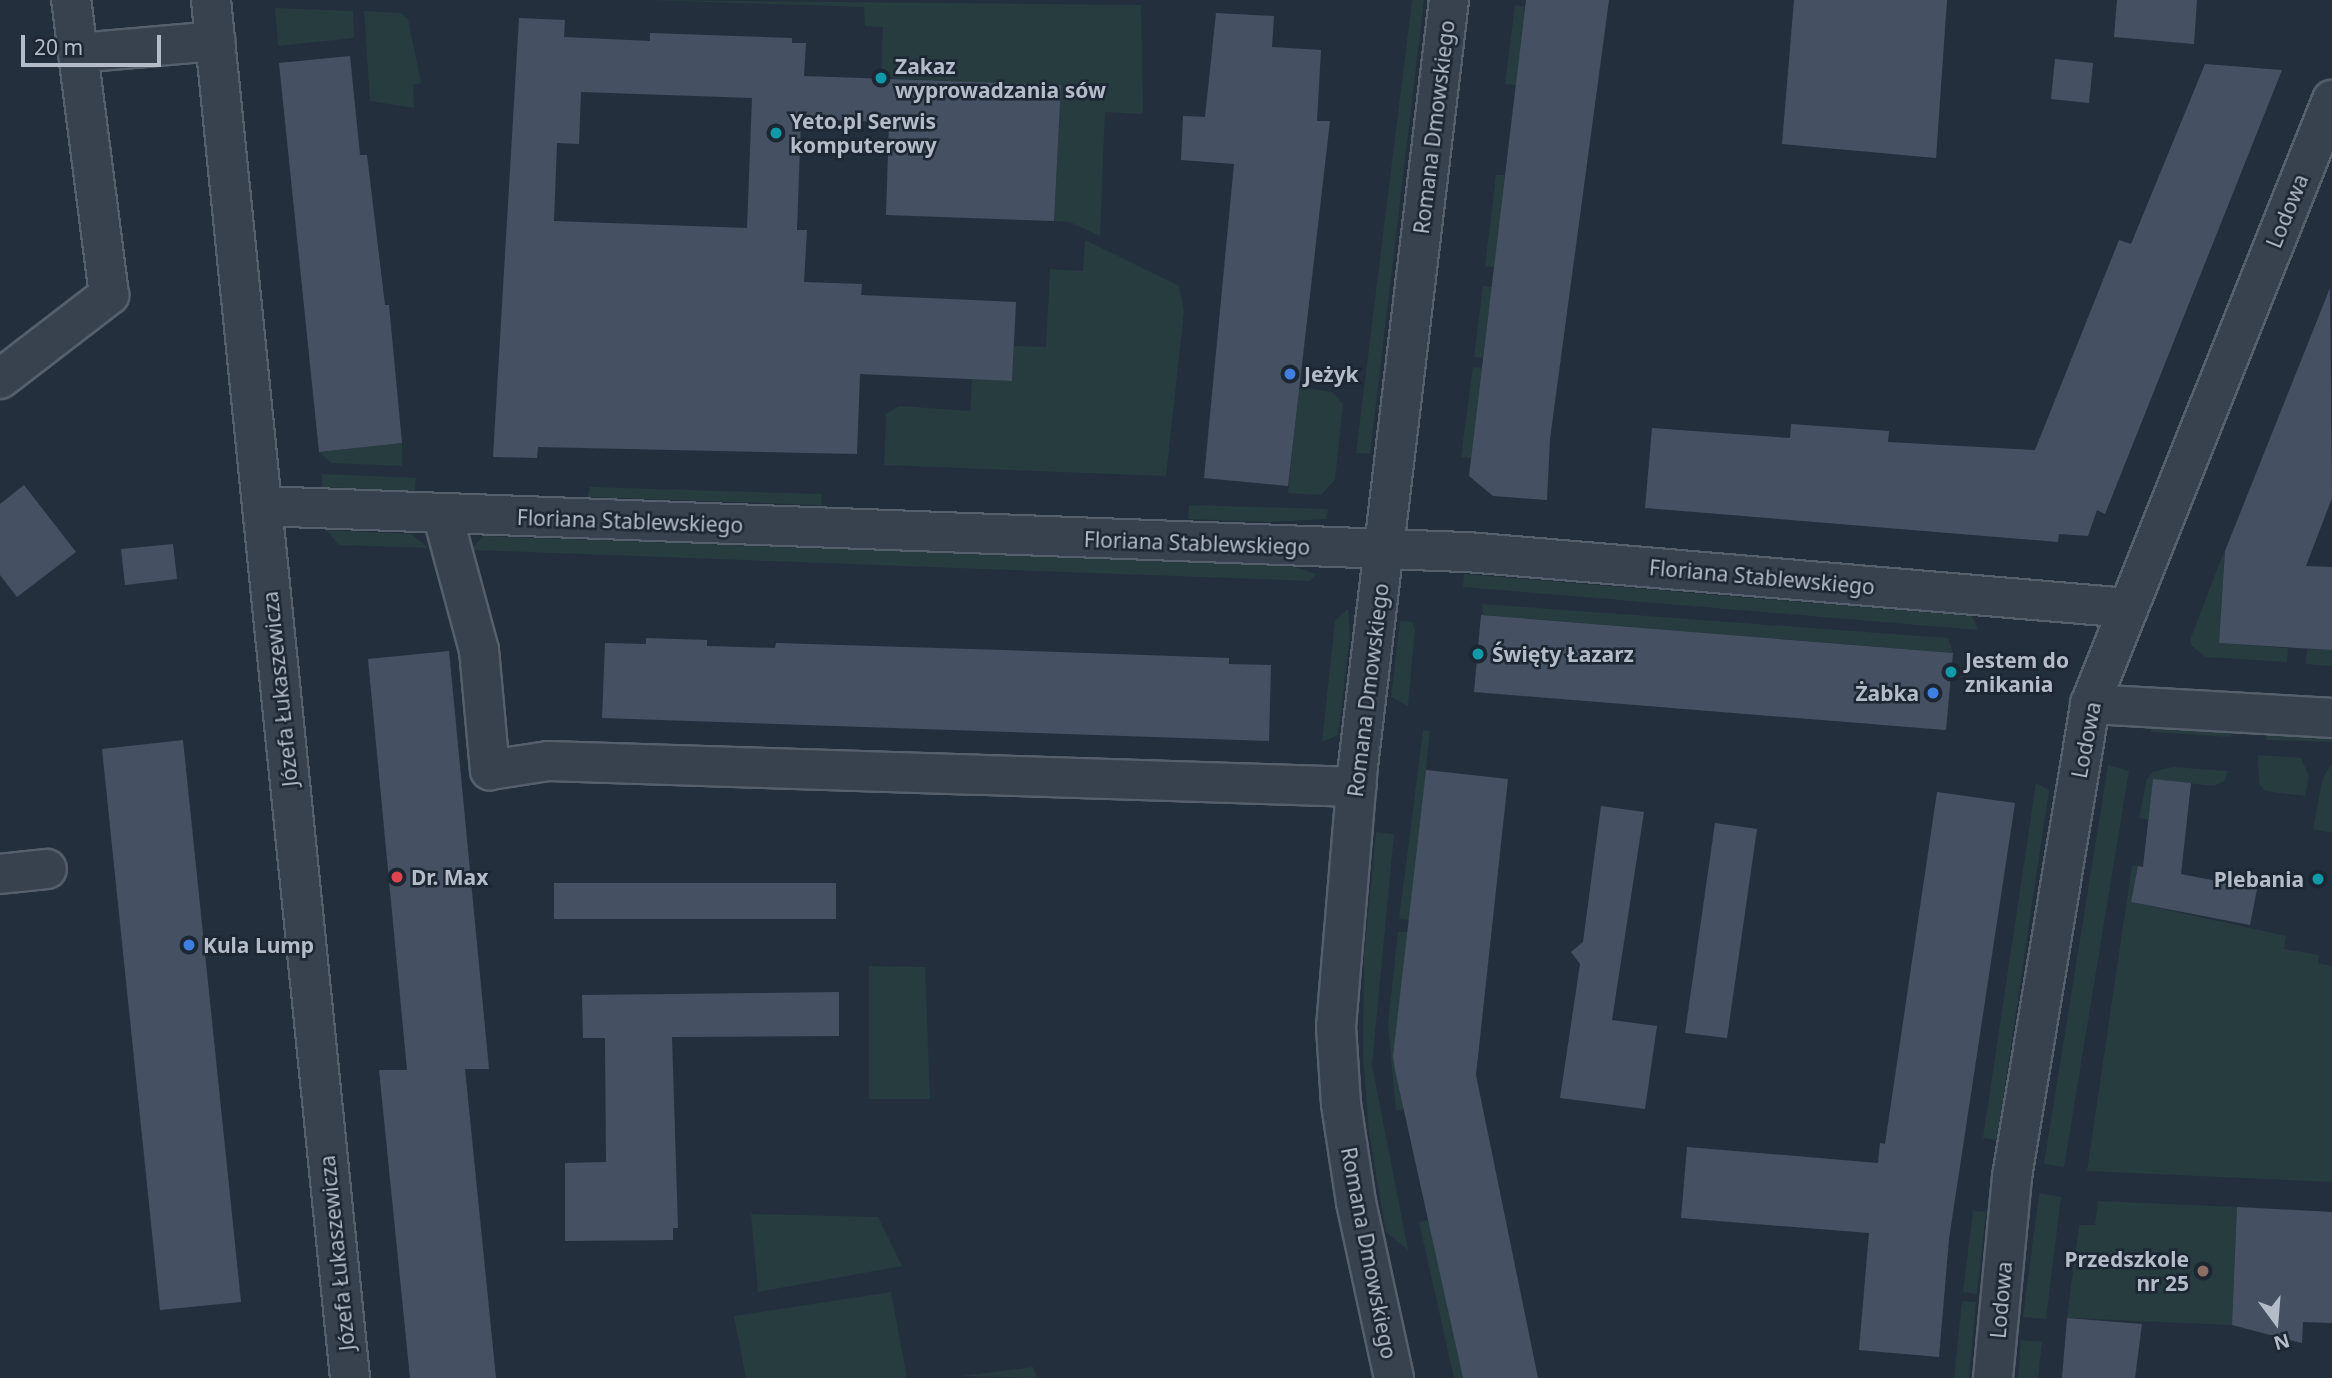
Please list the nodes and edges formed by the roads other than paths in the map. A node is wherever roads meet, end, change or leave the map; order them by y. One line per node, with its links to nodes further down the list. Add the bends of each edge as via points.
1 (71, 0): 5 (street)
2 (211, 0): 4 (street, Józefa Łukaszewicza)
3 (1449, 0): 10 (street, Romana Dmowskiego)
4 (215, 41): 5 (street); 8 (street, Józefa Łukaszewicza)
5 (78, 53): 7 (street, via 109,295)
6 (2332, 100): 11 (street, Lodowa)
7 (0, 379)
8 (262, 506): 9 (street, Floriana Stablewskiego); 17 (street, Józefa Łukaszewicza)
9 (442, 513): 10 (street, Floriana Stablewskiego); 14 (street, via 479,650 491,770 548,761)
10 (1384, 549): 11 (street, Floriana Stablewskiego); 14 (street, Romana Dmowskiego)
11 (2129, 608): 12 (street, Lodowa)
12 (2090, 704): 13 (street); 19 (street, Lodowa, via 2012,1177)
13 (2332, 718)
14 (1357, 787): 18 (street, Romana Dmowskiego, via 1336,1027 1341,1104 1356,1202)
15 (47, 869): 16 (street)
16 (0, 874)
17 (350, 1378)
18 (1394, 1378)
19 (1993, 1378)

